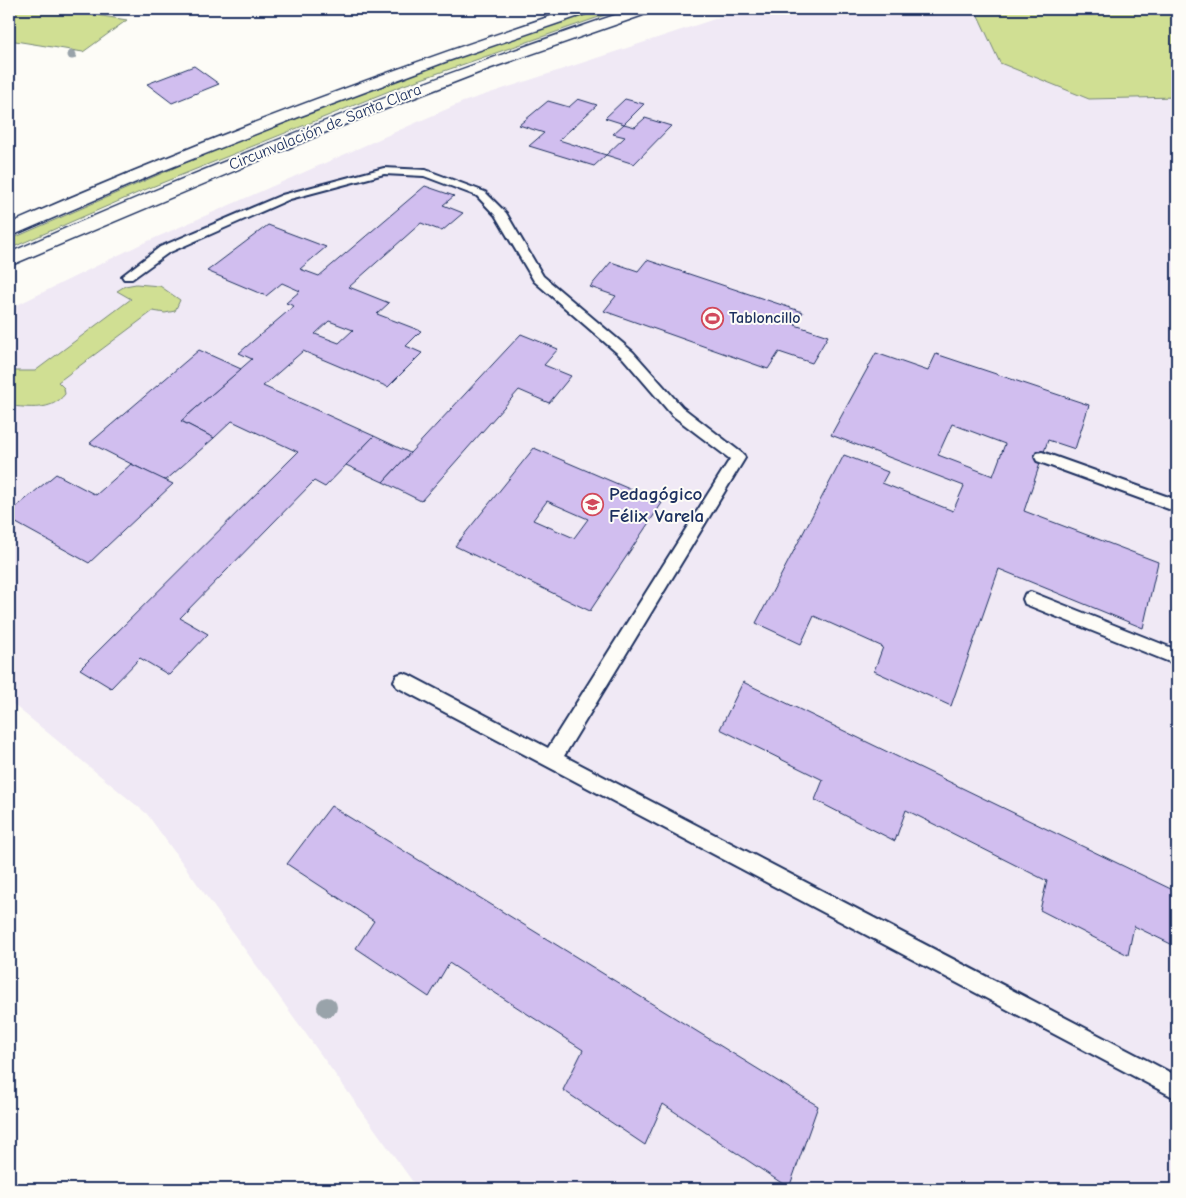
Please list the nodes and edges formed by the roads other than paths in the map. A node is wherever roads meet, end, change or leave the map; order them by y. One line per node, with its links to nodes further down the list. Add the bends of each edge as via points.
1 (586, 9): 3 (highway, Circunvalación de Santa Clara, via 454,52 207,146)
2 (647, 9): 4 (highway, Circunvalación de Santa Clara, via 388,100)
3 (9, 231)
4 (9, 260)
5 (128, 276): 11 (lane, via 164,250 286,198 384,171 426,173 481,194 500,213 538,278 628,355 677,411 738,458)
6 (1042, 457): 7 (lane)
7 (1177, 506)
8 (1030, 599): 9 (lane)
9 (1177, 658)
10 (403, 681): 11 (lane)
11 (552, 759): 12 (lane)
12 (1177, 1088)

